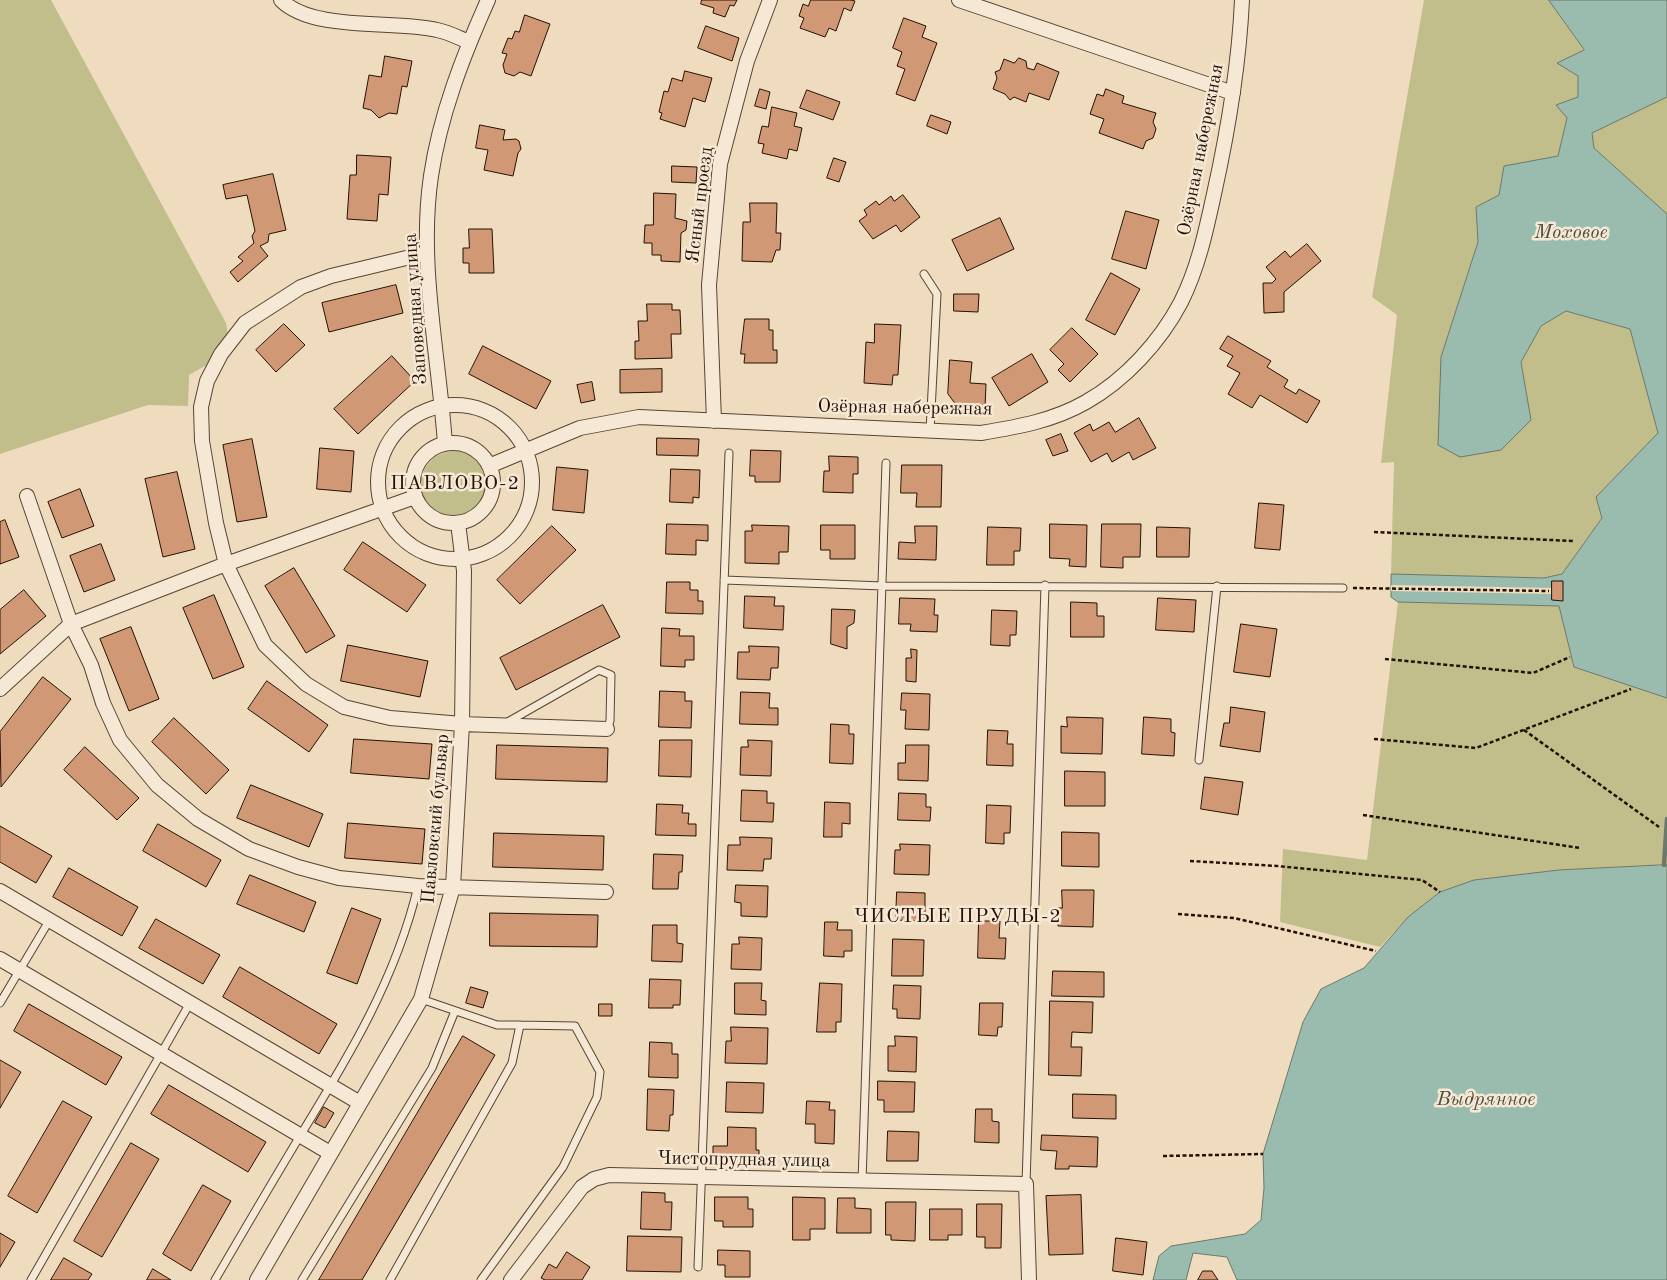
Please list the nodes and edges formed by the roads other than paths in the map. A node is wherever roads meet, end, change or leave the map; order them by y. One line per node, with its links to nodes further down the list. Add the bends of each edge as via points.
1 (281, 0): 6 (street, via 302,13 323,19 437,30)
2 (488, 0): 6 (street, Заповедная улица)
3 (770, 0): 11 (street, Ясный проезд, via 747,61 720,164 709,285)
4 (959, 0): 7 (street)
5 (1242, 0): 7 (street, Озёрная набережная)
6 (469, 42): 8 (street, Заповедная улица, via 444,115 431,177)
7 (1233, 93): 12 (street, Озёрная набережная, via 1203,245 1181,302 1157,339 1124,374 1085,403 1033,424 981,433)
8 (427, 253): 10 (street, Заповедная улица); 23 (street, via 331,276 301,287 245,323 221,354 207,380 201,407 202,441)
9 (924, 274): 12 (lane, via 937,294)
10 (442, 405): 13 (street, Заповедная улица); 14 (street, via 468,405 492,413 512,428); 20 (street, via 417,414 396,432 382,456 378,483)
11 (714, 420): 12 (street, Озёрная набережная); 14 (street, Озёрная набережная, via 639,418 580,428)
12 (930, 431)
13 (445, 444): 17 (street, via 471,447); 19 (street, via 432,449 415,470)
14 (526, 449): 17 (street, Озёрная набережная); 22 (street, via 532,472 532,489 523,519 508,538 488,552)
15 (729, 453): 24 (lane)
16 (886, 463): 26 (lane)
17 (489, 466): 21 (street, via 493,480 491,495 484,508 472,518)
18 (27, 496): 29 (street)
19 (415, 497): 20 (street); 21 (street, via 432,517)
20 (383, 508): 22 (street, via 393,528 407,542 444,558); 23 (street)
21 (458, 523): 22 (street, Павловский бульвар)
22 (464, 558): 31 (street, Павловский бульвар)
23 (226, 564): 29 (street); 31 (street, via 265,645 306,684 344,708 390,718)
24 (724, 580): 26 (lane); 52 (lane)
25 (1045, 585): 26 (lane); 27 (lane); 54 (lane)
26 (883, 586): 53 (lane)
27 (1217, 586): 28 (lane); 34 (lane)
28 (1343, 588)
29 (71, 624): 30 (street); 35 (street, via 120,740 158,785 198,819 249,849 298,867 339,878)
30 (0, 689)
31 (462, 724): 32 (street); 36 (street, Павловский бульвар)
32 (501, 725): 33 (street); 33 (lane, via 599,670 612,675)
33 (607, 728)
34 (1199, 760)
35 (418, 886): 36 (street); 48 (lane, via 410,922 390,975)
36 (453, 887): 38 (street); 42 (street, Павловский бульвар)
37 (0, 891): 39 (street)
38 (606, 892)
39 (49, 921): 41 (lane); 44 (street)
40 (0, 959): 41 (street)
41 (19, 971): 43 (lane); 47 (street)
42 (421, 999): 45 (lane); 49 (street, Павловский бульвар)
43 (0, 1003)
44 (190, 1004): 47 (lane); 48 (street)
45 (455, 1011): 46 (lane, via 497,1025); 59 (lane, via 432,1068)
46 (520, 1026): 60 (lane, via 512,1063); 61 (lane, via 575,1026 600,1072 597,1097 563,1167)
47 (161, 1054): 50 (street); 57 (lane)
48 (331, 1086): 49 (street); 50 (lane)
49 (360, 1103): 51 (street, Павловский бульвар)
50 (300, 1136): 51 (street); 58 (lane)
51 (330, 1153): 56 (street, Павловский бульвар)
52 (700, 1179): 53 (street, Чистопрудная улица); 55 (lane); 62 (street, Чистопрудная улица, via 610,1175 594,1179 582,1187)
53 (862, 1181): 54 (street, Чистопрудная улица)
54 (1026, 1184): 63 (street)
55 (698, 1267)
56 (261, 1277)
57 (32, 1280)
58 (215, 1280)
59 (302, 1280)
60 (390, 1280)
61 (480, 1280)
62 (511, 1280)
63 (1029, 1280)

